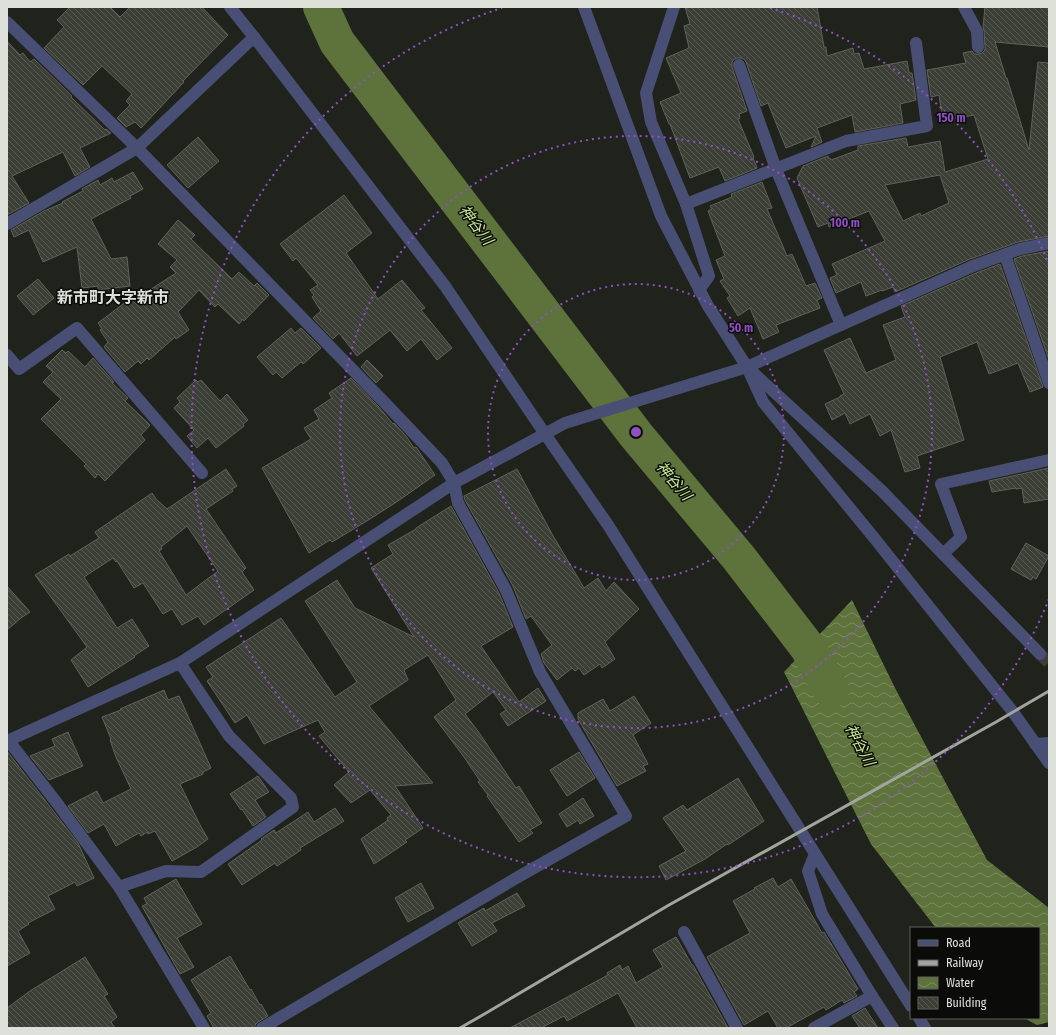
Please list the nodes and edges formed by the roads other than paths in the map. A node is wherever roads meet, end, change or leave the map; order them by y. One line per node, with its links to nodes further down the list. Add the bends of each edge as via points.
1 (230, 7): 6 (street)
2 (584, 7): 16 (street, via 661,216)
3 (674, 7): 12 (street, via 646,93 651,122)
4 (964, 7): 8 (street, via 977,32)
5 (7, 22): 10 (street)
6 (254, 36): 10 (street); 21 (street, via 445,286)
7 (916, 43): 11 (street, via 927,126 846,141)
8 (978, 47)
9 (739, 65): 11 (street)
10 (137, 148): 13 (street); 24 (street, via 385,403 442,464)
11 (776, 169): 12 (street); 17 (street)
12 (686, 204): 16 (street, via 709,276)
13 (7, 224)
14 (1049, 243): 15 (street)
15 (1005, 255): 17 (street, via 973,266); 20 (street)
16 (700, 290): 19 (street)
17 (841, 325): 19 (street)
18 (7, 355): 23 (street, via 19,369 77,328)
19 (747, 367): 21 (street, via 566,423); 25 (street, via 882,491); 29 (street, via 763,402 1008,705)
20 (1049, 383)
21 (545, 434): 24 (street); 32 (street, via 608,524)
22 (1049, 460): 25 (street, via 941,484 961,537)
23 (202, 473)
24 (454, 483): 27 (street); 39 (street, via 458,503 506,590 540,672 626,816)
25 (943, 554): 26 (street)
26 (1040, 654)
27 (180, 663): 28 (street); 33 (street, via 229,736 291,798 293,807 201,872 166,871)
28 (8, 740): 33 (street)
29 (1035, 744): 30 (street); 31 (street)
30 (1049, 745)
31 (1049, 763)
32 (815, 854): 35 (street, via 808,871 822,914); 36 (street)
33 (119, 887): 38 (street)
34 (684, 932): 40 (street)
35 (872, 996): 41 (street); 42 (street)
36 (910, 1004)
37 (920, 1019): 43 (street)
38 (204, 1028)
39 (262, 1028)
40 (737, 1028)
41 (814, 1028)
42 (893, 1028)
43 (925, 1028)

